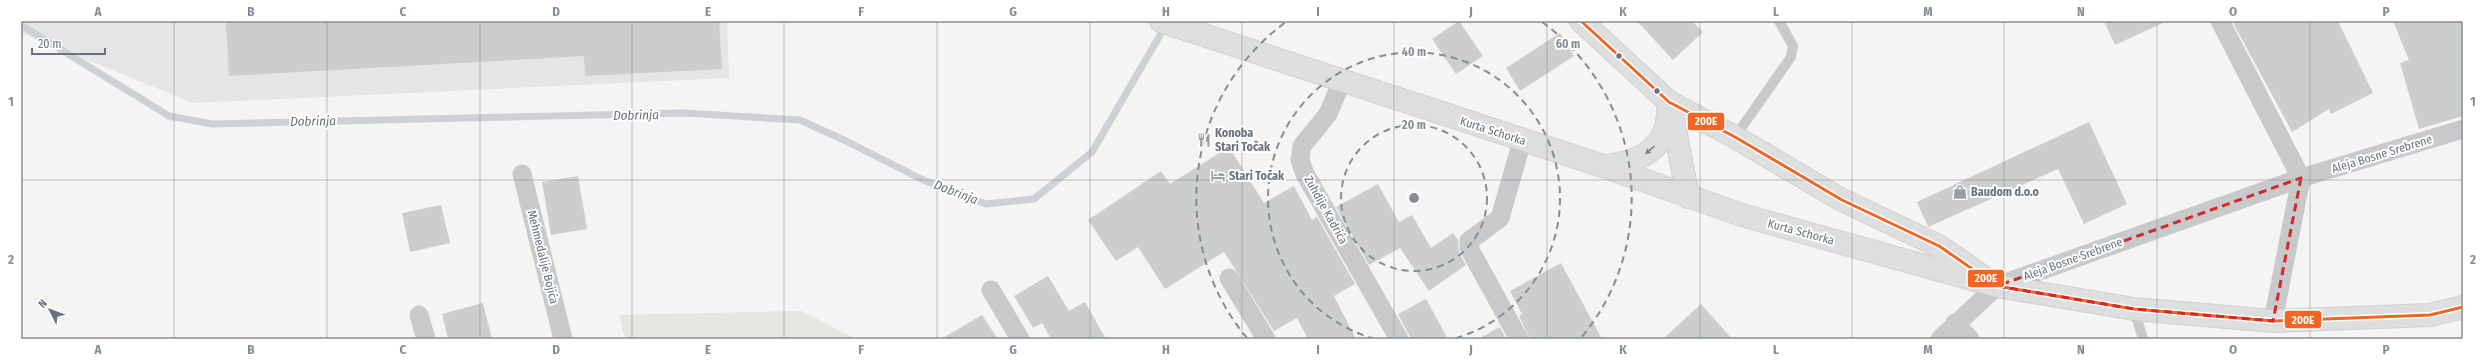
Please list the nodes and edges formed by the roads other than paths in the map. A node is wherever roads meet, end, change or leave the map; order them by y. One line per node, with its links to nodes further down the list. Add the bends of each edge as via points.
1 (1161, 21): 5 (main road, Kurta Schorka)
2 (1581, 21): 6 (main road)
3 (1779, 21): 8 (lane, via 1792,46 1791,57)
4 (2220, 21): 12 (street)
5 (1342, 82): 9 (main road, Kurta Schorka); 26 (street, Zuhdije Kadrića, via 1328,114 1302,146 1300,160 1305,174)
6 (1670, 102): 8 (main road); 10 (main road, one-way to 10, via 1665,131 1654,147 1622,165); 13 (main road)
7 (2463, 129): 12 (street, Aleja Bosne Srebrene)
8 (1735, 137): 15 (main road, via 1842,200 1939,246)
9 (1522, 141): 10 (main road, Kurta Schorka); 27 (street, via 1500,218 1469,241 1469,248)
10 (1603, 166): 13 (main road, Kurta Schorka)
11 (522, 174): 23 (street, Mehmedalije Bojića)
12 (2301, 178): 15 (street, Aleja Bosne Srebrene); 20 (street)
13 (1688, 197): 15 (main road, Kurta Schorka, via 1745,216)
14 (1229, 278): 25 (street)
15 (1997, 286): 18 (main road, Kurta Schorka); 21 (street)
16 (991, 290): 24 (street)
17 (2463, 308): 20 (main road, Kurta Schorka, via 2430,315)
18 (2134, 309): 20 (main road, Kurta Schorka); 30 (lane)
19 (419, 314): 22 (street)
20 (2273, 321)
21 (1955, 323): 28 (street); 29 (street)
22 (426, 339)
23 (563, 339)
24 (1020, 339)
25 (1266, 339)
26 (1398, 339)
27 (1519, 339)
28 (1940, 339)
29 (1970, 339)
30 (2143, 339)

